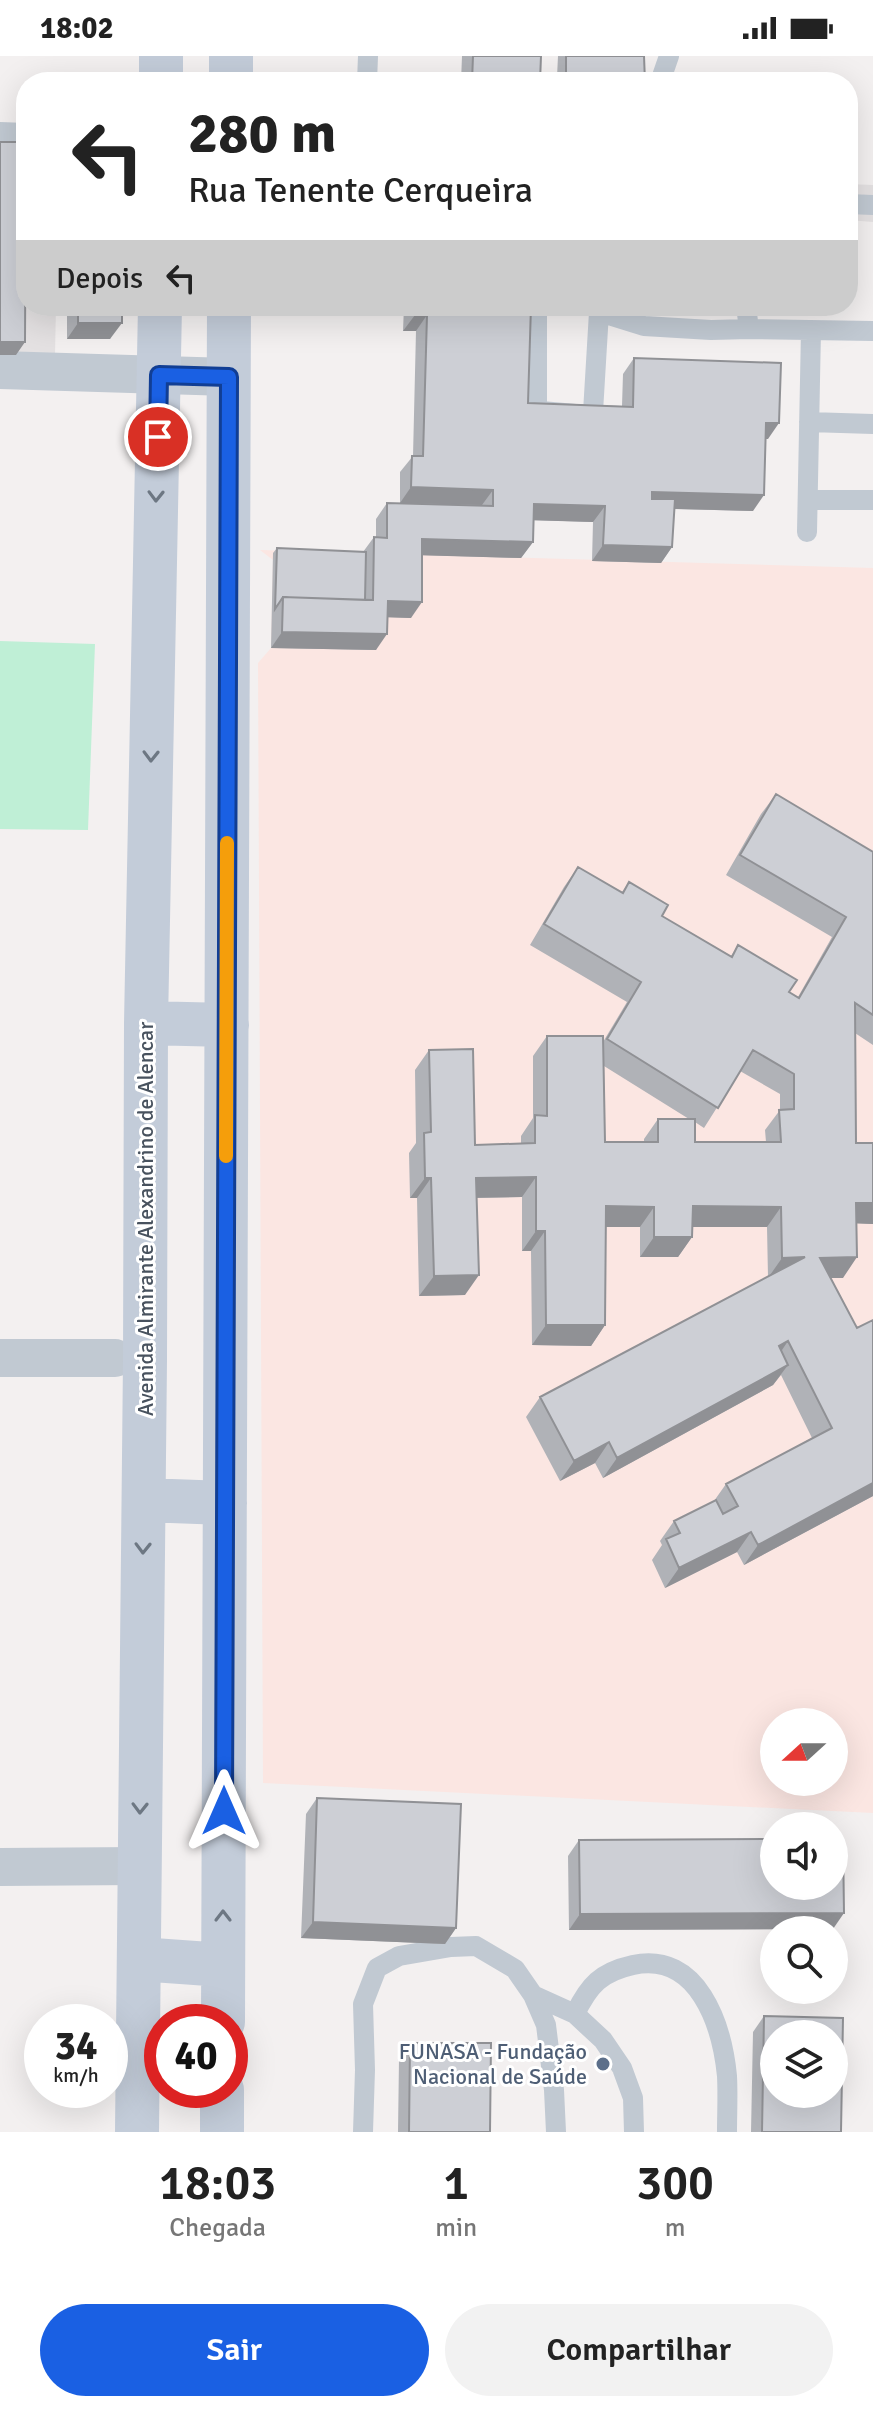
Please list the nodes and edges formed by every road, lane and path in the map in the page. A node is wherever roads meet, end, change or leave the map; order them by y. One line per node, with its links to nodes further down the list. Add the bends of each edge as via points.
1 (160, 316): 11 (street, Avenida Almirante Alexandrino de Alencar)
2 (229, 316): 12 (street)
3 (537, 316): 4 (lane, via 537,410 587,415 593,412)
4 (598, 316)
5 (617, 316): 7 (lane, via 644,326)
6 (747, 316): 7 (lane)
7 (749, 329): 8 (lane)
8 (811, 330): 9 (lane); 13 (lane)
9 (873, 331)
10 (0, 370): 11 (street)
11 (159, 375): 12 (street); 18 (street, Avenida Almirante Alexandrino de Alencar, one-way to 18)
12 (229, 377): 19 (street)
13 (809, 422): 14 (lane); 15 (lane)
14 (873, 424)
15 (808, 500): 16 (lane); 17 (lane)
16 (873, 500)
17 (807, 532)
18 (146, 1023): 19 (street); 22 (street, Avenida Almirante Alexandrino de Alencar)
19 (227, 1025): 23 (street)
20 (0, 1358): 21 (street)
21 (115, 1358)
22 (144, 1500): 23 (street); 24 (street, Avenida Almirante Alexandrino de Alencar, one-way to 24)
23 (225, 1503): 27 (street, one-way to 23)
24 (139, 1866): 25 (street); 26 (street, Avenida Almirante Alexandrino de Alencar)
25 (0, 1867)
26 (139, 1959): 27 (street); 32 (street, Avenida Almirante Alexandrino de Alencar)
27 (223, 1965): 29 (street)
28 (533, 1995): 30 (lane); 34 (lane, via 515,1969 476,1946 399,1956 377,1968 363,2004); 35 (lane, via 546,2025)
29 (223, 2004)
30 (575, 2014): 36 (lane, via 603,2040 622,2068 633,2098); 37 (lane, via 587,1990 609,1972 663,1963 690,1978 709,2005 720,2040 727,2076)
31 (222, 2108): 33 (street)
32 (137, 2132)
33 (222, 2132)
34 (363, 2132)
35 (556, 2132)
36 (634, 2132)
37 (727, 2132)

